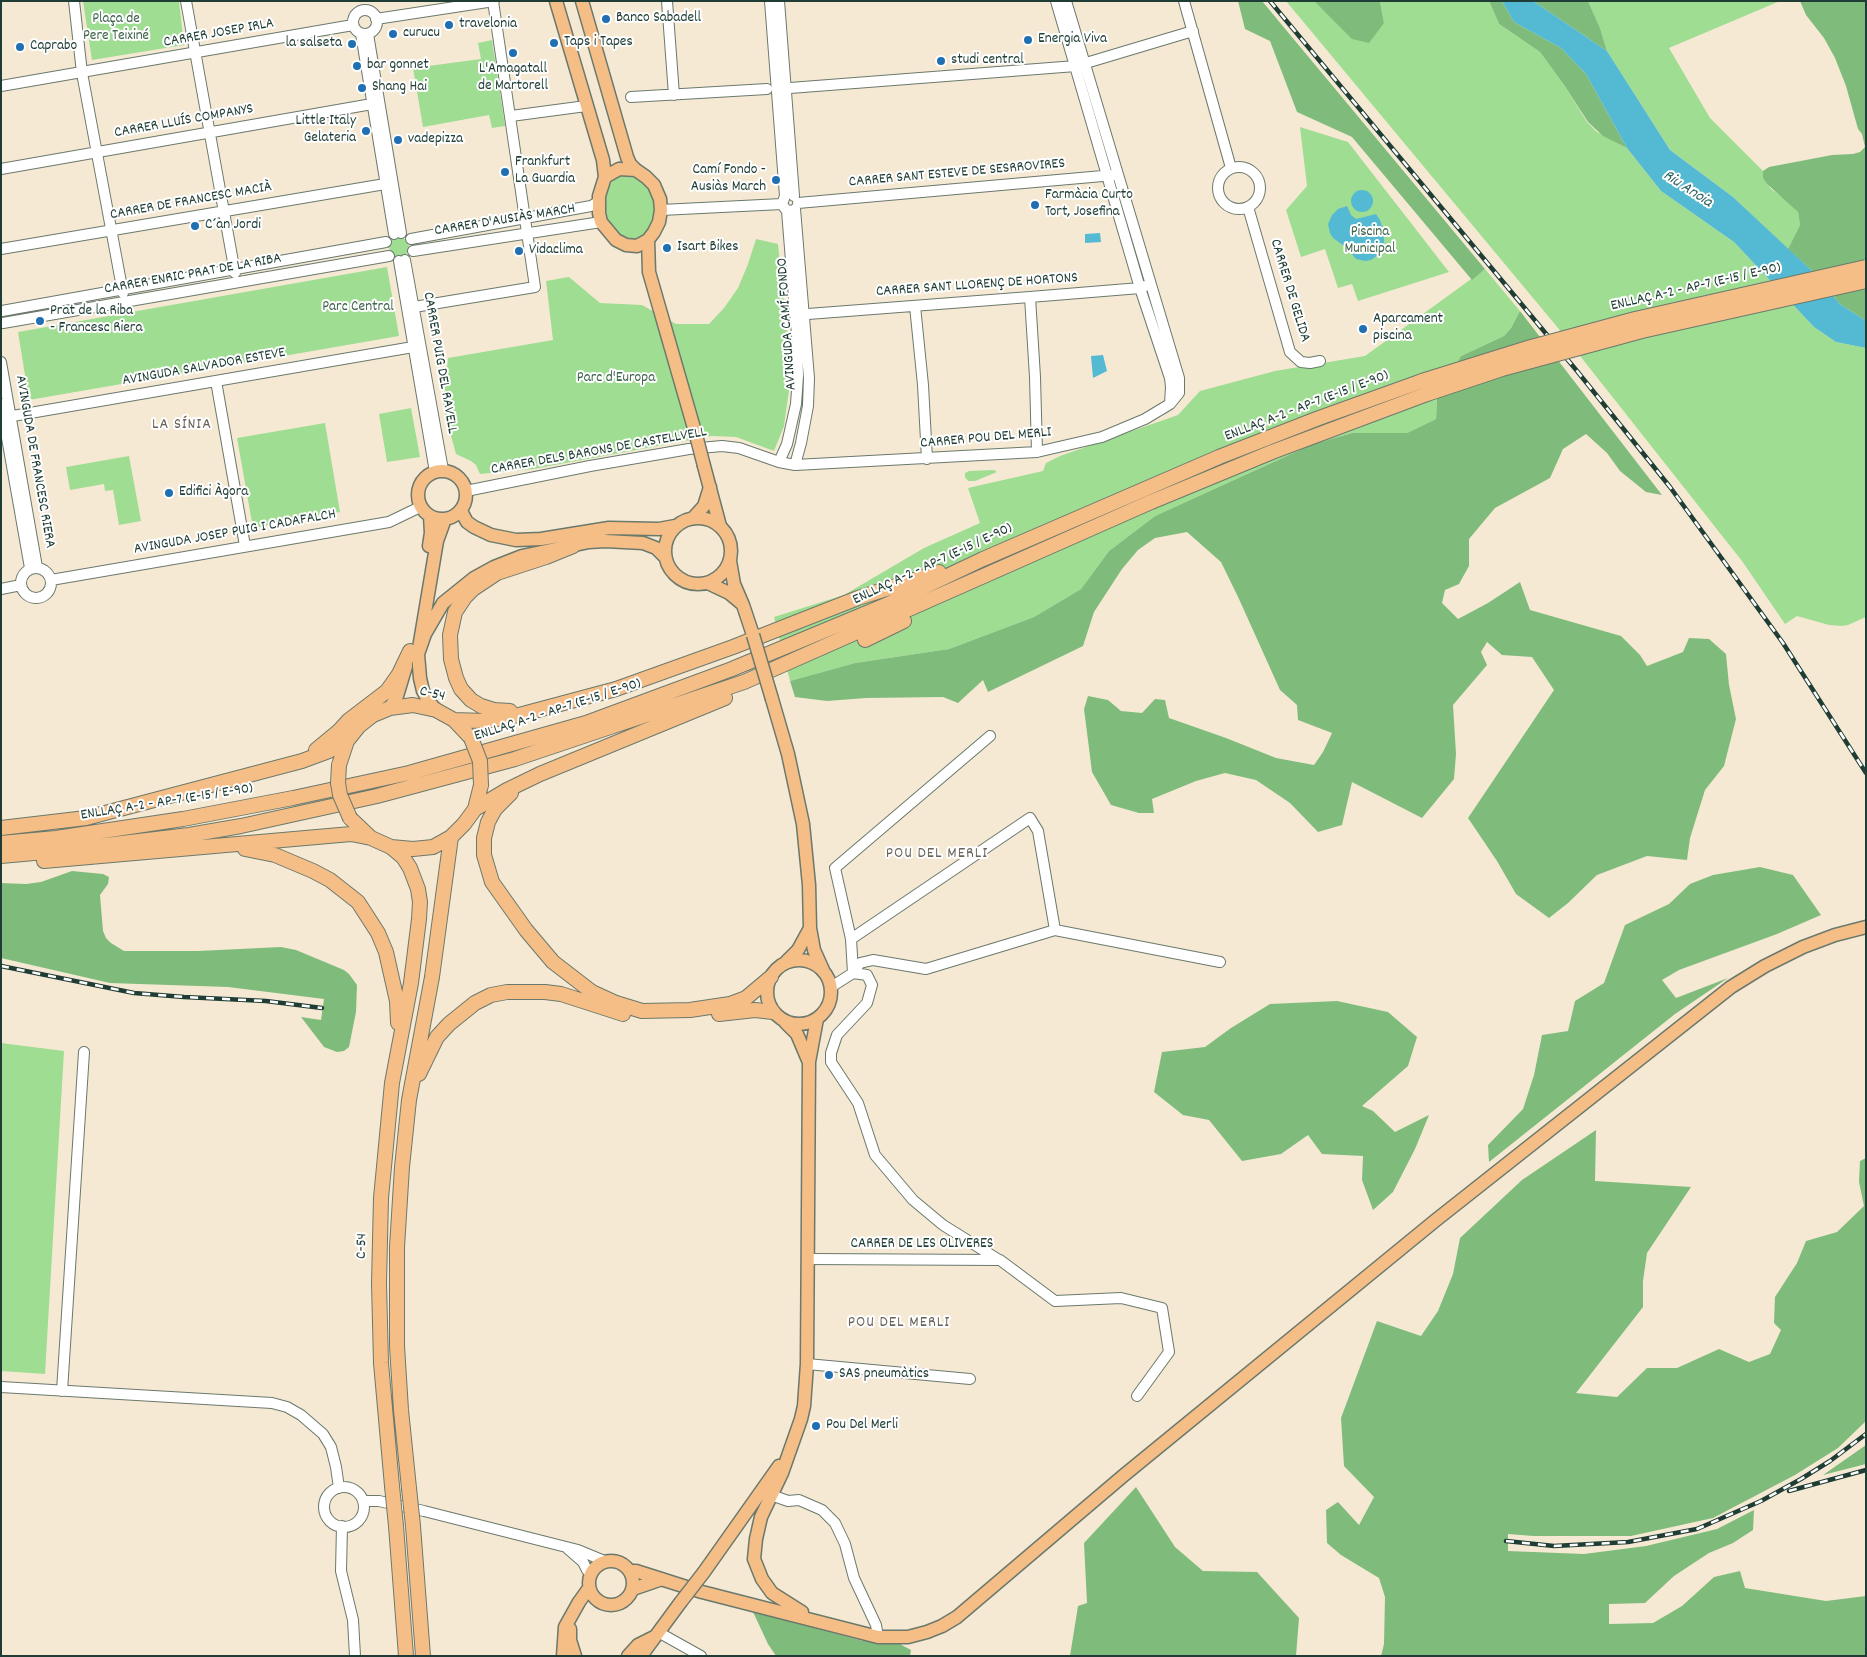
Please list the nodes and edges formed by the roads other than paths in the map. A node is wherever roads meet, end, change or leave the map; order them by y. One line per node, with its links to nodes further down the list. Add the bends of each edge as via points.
1 (74, 1): 20 (street)
2 (186, 1): 18 (street)
3 (355, 1): 13 (street)
4 (494, 1): 14 (street); 27 (street)
5 (556, 1): 26 (main road)
6 (582, 1): 32 (main road, via 627,156)
7 (667, 1): 23 (street)
8 (770, 1): 22 (street, AVINGUDA CAMÍ FONDO)
9 (779, 1): 22 (street, AVINGUDA CAMÍ FONDO)
10 (1056, 1): 19 (street)
11 (1066, 1): 19 (street)
12 (1184, 1): 16 (street)
13 (361, 8): 14 (street); 15 (street, via 353,18)
14 (376, 19): 17 (street, via 376,27)
15 (353, 25): 17 (street, via 356,31); 18 (street, CARRER JOSEP IRLA)
16 (1193, 31): 19 (street); 30 (street)
17 (364, 34): 25 (street); 45 (street)
18 (195, 53): 20 (street, CARRER JOSEP IRLA); 28 (street)
19 (1081, 65): 22 (street); 33 (street)
20 (82, 73): 21 (street, CARRER JOSEP IRLA); 29 (street)
21 (1, 86)
22 (776, 89): 23 (street); 37 (street, AVINGUDA CAMÍ FONDO)
23 (674, 95): 24 (street)
24 (631, 97)
25 (372, 104): 28 (street, CARRER LLUÍS COMPANYS); 35 (street)
26 (586, 106): 27 (street); 34 (main road)
27 (511, 116): 41 (street)
28 (210, 132): 29 (street, CARRER LLUÍS COMPANYS); 39 (street)
29 (98, 153): 31 (street, CARRER LLUÍS COMPANYS); 43 (street)
30 (1231, 168): 38 (street, via 1246,168 1257,176 1258,197); 38 (street, via 1221,177 1219,196 1234,209)
31 (1, 169)
32 (636, 170): 34 (main road, via 619,169); 40 (main road, via 654,185)
33 (1113, 175): 37 (street, CARRER SANT ESTEVE DE SESRROVIRES); 59 (street); 60 (street)
34 (606, 177): 36 (main road)
35 (385, 184): 39 (street, CARRER DE FRANCESC MACIÀ); 45 (street)
36 (598, 202): 41 (street, CARRER D'AUSIÀS MARCH); 42 (main road)
37 (790, 203): 40 (street); 67 (street, AVINGUDA CAMÍ FONDO)
38 (1248, 207): 70 (street, CARRER DE GELIDA, via 1290,352 1301,362)
39 (225, 210): 43 (street, CARRER DE FRANCESC MACIÀ); 55 (street)
40 (661, 210): 47 (main road, via 659,222)
41 (526, 218): 44 (street); 46 (street, CARRER D'AUSIÀS MARCH)
42 (601, 222): 44 (street, CARRER D'AUSIÀS MARCH); 49 (main road, via 616,240)
43 (112, 231): 50 (street, CARRER DE FRANCESC MACIÀ); 61 (street)
44 (528, 233): 51 (street, CARRER D'AUSIÀS MARCH); 65 (street, via 535,287)
45 (397, 234): 46 (street); 48 (street)
46 (411, 238): 51 (street)
47 (648, 240): 49 (main road); 56 (main road)
48 (386, 242): 52 (street); 55 (street, CARRER ENRIC PRAT DE LA RIBA)
49 (631, 246): 56 (main road)
50 (1, 249)
51 (413, 250): 53 (street)
52 (389, 256): 53 (street); 58 (street, CARRER ENRIC PRAT DE LA RIBA)
53 (402, 260): 65 (street, CARRER PUIG DEL RAVELL); 69 (street, CARRER PUIG DEL RAVELL)
54 (1866, 267): 73 (highway, ENLLAÇ A-2 - AP-7 (E-15 / E-90), bridge, via 1635,319 1531,347)
55 (234, 269): 58 (street); 61 (street, CARRER ENRIC PRAT DE LA RIBA)
56 (649, 272): 82 (main road, bridge)
57 (1866, 281): 73 (highway, ENLLAÇ A-2 - AP-7 (E-15 / E-90), bridge, via 1642,331)
58 (236, 282): 63 (street, CARRER ENRIC PRAT DE LA RIBA)
59 (1151, 284): 60 (street, CARRER SANT LLORENÇ DE HORTONS); 75 (street, via 1179,378 1179,392)
60 (1140, 288): 62 (street, CARRER SANT LLORENÇ DE HORTONS); 75 (street, via 1170,378)
61 (122, 289): 63 (street); 66 (street, CARRER ENRIC PRAT DE LA RIBA)
62 (1030, 297): 64 (street, CARRER SANT LLORENÇ DE HORTONS); 77 (street)
63 (125, 302): 68 (street, CARRER ENRIC PRAT DE LA RIBA)
64 (915, 306): 67 (street, CARRER SANT LLORENÇ DE HORTONS); 78 (street)
65 (414, 307): 81 (street, CARRER PUIG DEL RAVELL)
66 (2, 310): 68 (street)
67 (800, 314): 79 (street, AVINGUDA CAMÍ FONDO, via 796,404 787,444); 80 (street, AVINGUDA CAMÍ FONDO, via 809,378 808,406)
68 (2, 325)
69 (412, 347): 72 (street, AVINGUDA SALVADOR ESTEVE); 81 (street, CARRER PUIG DEL RAVELL)
70 (1320, 361)
71 (1, 362): 76 (street, AVINGUDA DE FRANCESC RIERA)
72 (216, 381): 76 (street, AVINGUDA SALVADOR ESTEVE); 91 (street)
73 (1425, 388): 94 (highway, ENLLAÇ A-2 - AP-7 (E-15 / E-90), via 1319,418 1219,457); 97 (highway, ENLLAÇ A-2 - AP-7 (E-15 / E-90))
74 (1, 404): 76 (street, AVINGUDA DE FRANCESC RIERA)
75 (1170, 404): 77 (street, CARRER POU DEL MERLI, via 1145,419 1102,437)
76 (5, 417): 96 (street, AVINGUDA DE FRANCESC RIERA)
77 (1037, 452): 78 (street, CARRER POU DEL MERLI)
78 (927, 459): 80 (street, CARRER POU DEL MERLI)
79 (779, 462): 80 (street, CARRER DELS BARONS DE CASTELLVELL); 83 (street, CARRER DELS BARONS DE CASTELLVELL, via 739,448 722,446 689,449)
80 (795, 465)
81 (439, 471): 83 (main road, via 457,476); 84 (main road, via 428,475 419,486)
82 (710, 486): 87 (main road, via 704,506); 90 (main road)
83 (466, 490): 85 (main road, via 466,501)
84 (420, 507): 86 (main road); 91 (street, AVINGUDA JOSEP PUIG I CADAFALCH, via 389,522)
85 (461, 511): 88 (main road); 89 (main road, via 474,527 491,535 516,540 609,528 659,529)
86 (430, 516): 88 (main road); 103 (main road, via 431,533)
87 (694, 517): 89 (main road); 90 (main road, via 710,519)
88 (445, 519): 103 (main road, via 437,541)
89 (675, 526): 93 (main road, via 668,534)
90 (720, 526): 95 (main road, via 729,540)
91 (245, 546): 98 (street, AVINGUDA JOSEP PUIG I CADAFALCH)
92 (573, 546): 93 (main road, via 632,541 648,544); 103 (main road, via 522,556 474,578 443,603); 104 (highway, via 498,574 473,589 455,612 450,635 456,678 470,700 494,710 510,711)
93 (664, 556): 99 (main road, via 675,576 691,583)
94 (982, 559): 104 (highway, via 858,598 616,689); 116 (highway, ENLLAÇ A-2 - AP-7 (E-15 / E-90), via 886,606 732,669 586,723 408,773 217,813 56,838)
95 (730, 561): 99 (main road, via 725,571); 102 (main road, via 734,584)
96 (34, 568): 98 (street, via 47,572); 100 (street, via 23,574)
97 (989, 573): 111 (highway, via 888,630); 119 (highway, ENLLAÇ A-2 - AP-7 (E-15 / E-90), via 744,682 515,759 377,796 241,826)
98 (51, 580): 100 (street, via 48,592 39,598 28,596)
99 (708, 583): 102 (main road, via 729,593)
100 (21, 585): 101 (street)
101 (1, 589)
102 (743, 605): 121 (main road, bridge, via 788,754 803,824)
103 (414, 653): 105 (main road); 106 (main road, via 423,691); 110 (highway, via 386,691)
104 (558, 705): 107 (highway, via 486,721)
105 (390, 708): 106 (highway, C-54 / C-54, via 414,705); 109 (highway, C-54 / C-54, via 373,715)
106 (436, 710): 107 (highway, C-54 / C-54)
107 (454, 720): 112 (highway, C-54 / C-54, bridge, via 471,738 480,761 481,785)
108 (990, 736): 124 (street, via 835,868)
109 (347, 741): 110 (highway); 115 (highway, C-54 / C-54, bridge, via 338,765 340,795 350,818)
110 (302, 761): 113 (highway, via 86,818)
111 (540, 774): 112 (highway); 129 (highway, via 506,797 496,809 488,822 484,855 492,882 500,895 553,962 592,992 642,1011 730,1004 746,998)
112 (475, 809): 114 (highway, C-54 / C-54)
113 (1, 828)
114 (450, 837): 118 (highway, C-54 / C-54, via 433,847 413,850); 137 (highway, via 432,977)
115 (371, 838): 117 (highway, via 351,834); 118 (highway, C-54 / C-54)
116 (1, 843)
117 (224, 846): 120 (highway); 134 (highway, via 268,853 295,862 330,880 358,902 386,952 397,1001)
118 (391, 847): 134 (highway, C-54 / C-54, via 410,868 420,902 411,983)
119 (1, 856)
120 (1, 865)
121 (810, 928): 125 (main road, via 798,950); 127 (main road, via 814,950)
122 (1866, 928): 161 (main road, via 1803,947 1731,987 1428,1227 1123,1476 957,1617 935,1630 917,1635)
123 (1054, 930): 124 (street, via 1038,831 1030,818); 126 (street); 128 (street, via 926,969 873,960 860,963)
124 (851, 939): 128 (street)
125 (786, 962): 127 (main road, via 807,960); 129 (main road)
126 (1220, 962)
127 (823, 970): 130 (main road)
128 (853, 973): 130 (street); 139 (street, via 867,975 872,985 867,1003 837,1035 831,1062 858,1103 875,1155 914,1200 943,1225)
129 (770, 977): 131 (main road, via 767,995)
130 (831, 987): 132 (main road, via 829,1006)
131 (773, 1012): 133 (main road); 137 (highway, via 755,1010 692,1018 652,1018 627,1015 561,994 507,992 491,995 459,1014 437,1037)
132 (817, 1019): 133 (main road, via 802,1025); 136 (main road)
133 (785, 1022): 136 (main road, via 797,1034)
134 (399, 1048): 164 (highway, C-54 / C-54, bridge, via 385,1146 379,1283 381,1363)
135 (84, 1052): 143 (street)
136 (809, 1062): 138 (main road)
137 (409, 1100): 165 (highway, bridge, via 397,1247 397,1346)
138 (808, 1259): 139 (street, CARRER DE LES OLIVERES); 140 (main road)
139 (1000, 1260): 144 (street, CARRER DE LES OLIVERES, via 1055,1301 1121,1298 1162,1308 1169,1352)
140 (808, 1364): 141 (street); 145 (main road, via 804,1406)
141 (970, 1379)
142 (1, 1387): 143 (street)
143 (62, 1391): 146 (street, via 272,1403 287,1407 323,1434 331,1447)
144 (1137, 1396)
145 (790, 1450): 147 (main road); 160 (main road, bridge)
146 (338, 1488): 148 (street, via 351,1488); 149 (street, via 328,1496 325,1508 330,1520)
147 (771, 1495): 159 (main road, via 756,1539 754,1559 757,1569 772,1593); 161 (street, via 788,1501 799,1500 822,1510 835,1523)
148 (363, 1501): 149 (street, via 359,1520); 150 (street, via 379,1501 424,1511)
149 (342, 1526): 163 (street, via 341,1571 353,1620)
150 (567, 1548): 151 (street); 153 (street)
151 (607, 1562): 152 (main road, via 620,1563); 153 (main road)
152 (630, 1571): 154 (main road); 156 (main road)
153 (591, 1573): 155 (main road)
154 (662, 1579): 156 (main road); 159 (main road)
155 (589, 1588): 157 (main road); 158 (main road)
156 (633, 1589): 157 (main road, via 620,1604)
157 (601, 1603): 158 (main road)
158 (572, 1614): 166 (main road, via 565,1628); 167 (main road, via 570,1640)
159 (817, 1621): 161 (main road)
160 (656, 1635): 162 (street); 168 (main road, via 638,1644); 169 (main road)
161 (878, 1637)
162 (678, 1644): 170 (street); 171 (street)
163 (355, 1656)
164 (406, 1656)
165 (423, 1656)
166 (563, 1656)
167 (576, 1656)
168 (628, 1656)
169 (641, 1656)
170 (684, 1656)
171 (701, 1656)

